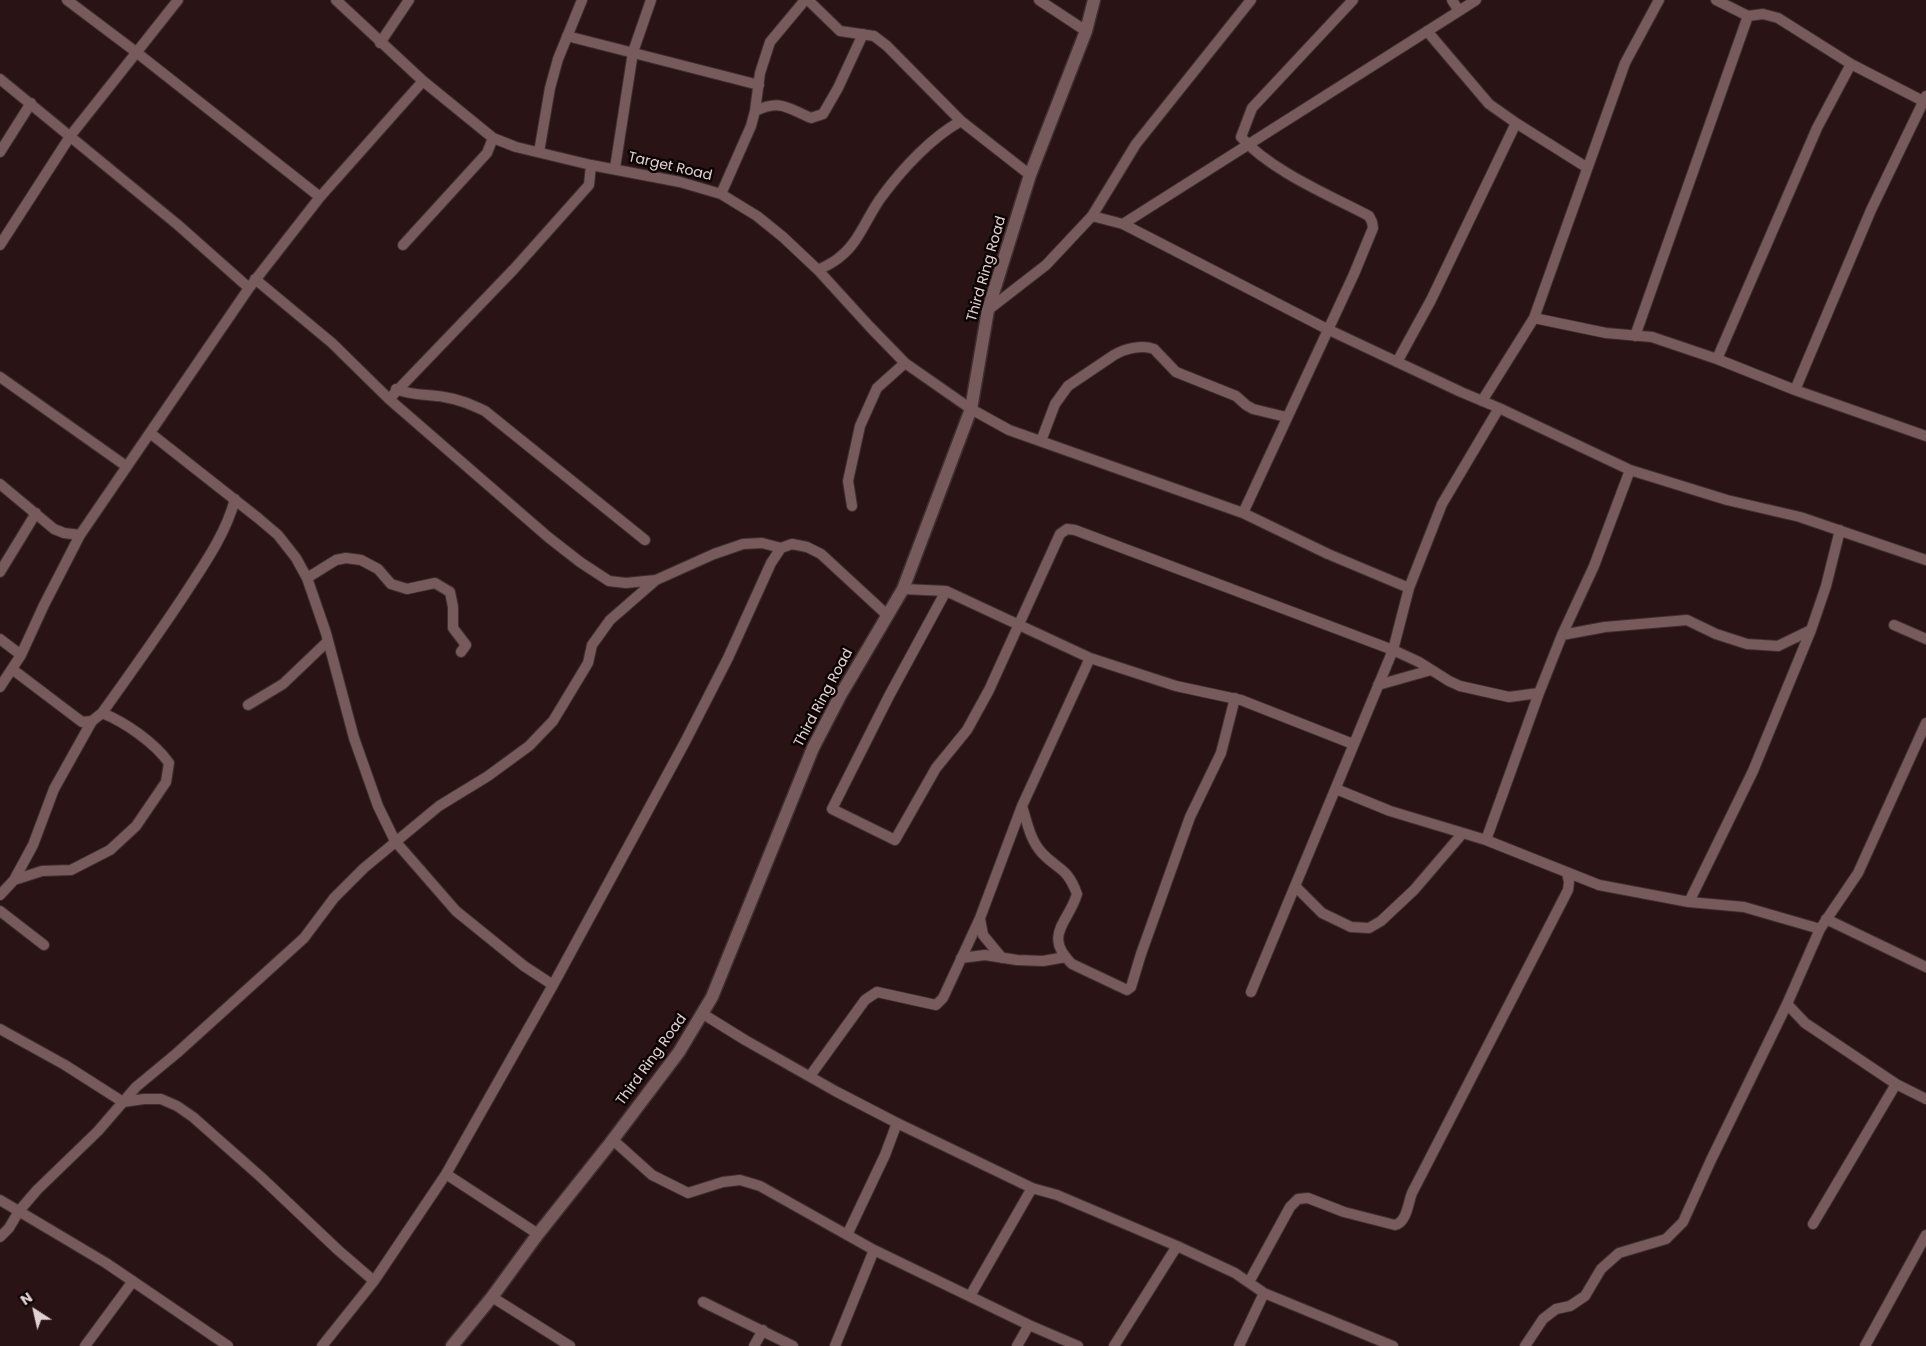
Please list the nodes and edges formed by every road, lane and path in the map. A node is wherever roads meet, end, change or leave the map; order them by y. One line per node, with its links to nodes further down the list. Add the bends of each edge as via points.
1 (67, 0): 23 (street)
2 (178, 0): 23 (street)
3 (336, 0): 22 (street, Target Road)
4 (409, 0): 22 (street)
5 (582, 0): 21 (street)
6 (651, 0): 24 (street)
7 (806, 0): 20 (street, via 840,31); 28 (street, via 770,42)
8 (1039, 0): 18 (street)
9 (1094, 0): 18 (street, Third Ring Road)
10 (1251, 0): 45 (street, via 1136,144)
11 (1353, 0): 36 (street, via 1252,108 1241,137)
12 (1452, 0): 16 (street)
13 (1476, 0): 16 (street)
14 (1659, 0): 40 (street, via 1625,63)
15 (1716, 0): 17 (street)
16 (1459, 11): 19 (street)
17 (1748, 16): 25 (street, via 1763,14 1778,18); 55 (street)
18 (1086, 31): 42 (street, Third Ring Road)
19 (1427, 31): 33 (street, via 1489,104); 36 (street)
20 (863, 34): 31 (street, via 823,114 811,118 777,104); 32 (street, via 874,36 887,46)
21 (568, 36): 24 (street); 38 (street, via 554,74)
22 (380, 42): 27 (street, Target Road)
23 (136, 52): 34 (street); 44 (street)
24 (633, 52): 28 (street); 41 (street)
25 (1851, 64): 29 (street); 56 (street, via 1817,128)
26 (0, 79): 30 (street)
27 (423, 81): 35 (street, Target Road); 44 (street)
28 (759, 84): 31 (street)
29 (1925, 99): 61 (street, via 1871,210)
30 (31, 103): 34 (street); 37 (street)
31 (755, 111): 43 (street)
32 (961, 121): 42 (street); 49 (street, via 945,130 882,196 842,255)
33 (1516, 123): 40 (street); 57 (street, via 1431,300)
34 (71, 136): 47 (street); 51 (street)
35 (493, 138): 38 (street, Target Road); 48 (street, via 487,152)
36 (1248, 145): 46 (street); 54 (street, via 1284,171 1368,216 1372,222 1373,228 1358,264)
37 (0, 152)
38 (539, 152): 39 (street, Target Road)
39 (590, 164): 41 (street, Target Road); 60 (street, via 589,185 514,269)
40 (1586, 167): 53 (street)
41 (615, 168): 43 (street, Target Road)
42 (1030, 175): 52 (street, Third Ring Road)
43 (721, 194): 49 (street, Target Road, via 757,216)
44 (320, 197): 50 (street)
45 (1092, 216): 46 (street); 52 (street, via 1046,265)
46 (1123, 224): 54 (street)
47 (0, 245)
48 (403, 245)
49 (818, 270): 58 (street, Target Road)
50 (255, 279): 51 (street); 62 (street, via 332,343)
51 (249, 288): 67 (street)
52 (988, 310): 65 (street, Third Ring Road)
53 (1534, 318): 55 (street); 63 (street)
54 (1327, 329): 57 (street); 66 (street)
55 (1635, 336): 56 (street, via 1652,337)
56 (1717, 359): 61 (street)
57 (1397, 362): 63 (street)
58 (905, 363): 65 (street, Target Road); 74 (street, via 877,388 860,426 848,481)
59 (0, 377): 70 (street)
60 (396, 390): 62 (street); 79 (street, via 410,395 466,402 485,411)
61 (1795, 390): 68 (street)
62 (389, 399): 84 (street, via 548,538 580,562 609,581)
63 (1482, 401): 64 (street)
64 (1499, 408): 71 (street); 85 (street, via 1442,504)
65 (971, 409): 69 (street, Target Road, via 1009,430); 86 (street, Third Ring Road)
66 (1286, 417): 69 (street, via 1253,409 1236,396 1176,372 1154,349 1137,348 1121,351 1068,386 1055,404); 75 (street)
67 (150, 433): 70 (street); 73 (street)
68 (1926, 436)
69 (1041, 441): 75 (street, Target Road)
70 (126, 466): 78 (street)
71 (1630, 470): 77 (street); 92 (street, via 1594,566)
72 (0, 484): 76 (street)
73 (234, 499): 83 (street, via 278,536); 107 (street, via 231,515 192,583)
74 (852, 506)
75 (1242, 512): 85 (street, Target Road)
76 (36, 513): 78 (street, via 54,529); 82 (street)
77 (1840, 530): 81 (street); 91 (street)
78 (80, 535): 98 (street)
79 (645, 540)
80 (780, 548): 84 (street, via 762,543 743,544); 88 (street, via 792,544 821,554); 130 (street, via 685,742)
81 (1926, 560)
82 (0, 572)
83 (307, 578): 95 (street); 97 (street, via 336,560 346,558 362,560 378,569 391,584 407,589 435,583 450,592 453,628 466,646)
84 (656, 580): 115 (street, via 610,620 592,644 588,663 553,721 529,746 439,806)
85 (1408, 588): 96 (street)
86 (902, 590): 87 (street); 88 (street, Third Ring Road)
87 (946, 591): 89 (street); 89 (street, via 832,809 896,840 936,768 967,730)
88 (886, 614): 133 (street, Third Ring Road, via 813,748)
89 (1018, 624): 96 (street, via 1060,534 1075,530); 99 (street)
90 (1894, 625): 94 (street)
91 (1811, 630): 92 (street, via 1778,646 1747,644 1687,620 1605,627); 120 (street, via 1753,771)
92 (1562, 635): 104 (street)
93 (0, 639): 98 (street)
94 (1926, 639)
95 (328, 640): 106 (street, via 283,684); 115 (street, via 354,738 378,806)
96 (1392, 650): 101 (street); 102 (street)
97 (461, 652)
98 (21, 655): 100 (street)
99 (1090, 658): 105 (street, via 1176,686); 112 (street)
100 (12, 668): 103 (street); 108 (street, via 82,722)
101 (1431, 670): 102 (street); 104 (street, via 1460,686 1509,697)
102 (1378, 685): 110 (street)
103 (0, 687)
104 (1539, 693): 114 (street)
105 (1234, 698): 110 (street); 126 (street, via 1221,753 1190,817 1131,987 1123,989 1072,964)
106 (248, 706)
107 (102, 713): 108 (street); 117 (street, via 161,752 169,763 166,782 136,826 110,850 70,870 42,871)
108 (92, 721): 117 (street, via 54,790 32,846)
109 (1926, 723): 123 (street, via 1858,874)
110 (1352, 744): 111 (street)
111 (1336, 789): 113 (street, via 1390,811); 118 (street)
112 (1022, 806): 122 (street); 126 (street, via 1030,836 1041,853 1068,873 1077,894 1060,931 1058,943)
113 (1462, 834): 114 (street); 118 (street, via 1414,890 1382,921 1369,928 1351,927 1322,913)
114 (1486, 840): 116 (street)
115 (395, 841): 130 (street, via 456,911); 138 (street, via 334,898 304,938)
116 (1567, 873): 120 (street, via 1599,885); 154 (street, via 1568,890 1412,1193 1400,1224 1344,1212 1308,1198 1298,1199 1290,1207)
117 (14, 880): 119 (street)
118 (1296, 887): 131 (street)
119 (0, 894)
120 (1688, 902): 124 (street, via 1744,907)
121 (0, 911): 125 (street)
122 (980, 918): 127 (street); 128 (street, via 983,935)
123 (1826, 919): 124 (street); 129 (street)
124 (1820, 929): 132 (street)
125 (44, 945)
126 (1066, 957): 128 (street, via 1043,960)
127 (961, 958): 128 (street, via 985,955); 135 (street, via 943,998 936,1005 878,992 865,1000)
128 (1002, 958)
129 (1926, 967)
130 (553, 985): 141 (street)
131 (1251, 992)
132 (1787, 1004): 136 (street, via 1805,1023); 174 (street, via 1683,1222 1666,1239 1619,1253 1601,1269 1585,1296 1570,1306 1556,1309 1543,1319)
133 (703, 1014): 135 (street); 140 (street, Third Ring Road, via 679,1052)
134 (0, 1029): 138 (street)
135 (810, 1076): 139 (street)
136 (1896, 1084): 137 (street); 145 (street)
137 (1926, 1099)
138 (123, 1102): 144 (street); 153 (street, via 161,1099 188,1113)
139 (897, 1123): 142 (street); 147 (street)
140 (613, 1140): 146 (street, Third Ring Road); 147 (street, via 652,1175 688,1193 740,1180 760,1186)
141 (446, 1174): 146 (street); 153 (street)
142 (1032, 1188): 150 (street, via 1057,1195); 156 (street)
143 (0, 1200): 144 (street)
144 (19, 1211): 149 (street); 152 (street)
145 (1813, 1224)
146 (538, 1234): 157 (street, Third Ring Road)
147 (847, 1235): 151 (street)
148 (1926, 1236): 175 (street)
149 (0, 1237)
150 (1178, 1246): 154 (street); 171 (street)
151 (874, 1250): 156 (street); 168 (street)
152 (133, 1281): 161 (street); 162 (street)
153 (374, 1281): 163 (street)
154 (1249, 1282): 155 (street)
155 (1264, 1292): 172 (street); 173 (street)
156 (970, 1296): 159 (street)
157 (492, 1297): 164 (street, Third Ring Road); 165 (street)
158 (703, 1302): 160 (street)
159 (1029, 1325): 169 (street); 170 (street)
160 (763, 1330): 166 (street); 167 (street)
161 (85, 1346)
162 (228, 1346)
163 (322, 1346)
164 (452, 1346)
165 (570, 1346)
166 (754, 1346)
167 (794, 1346)
168 (835, 1346)
169 (1017, 1346)
170 (1078, 1346)
171 (1114, 1346)
172 (1239, 1346)
173 (1393, 1346)
174 (1525, 1346)
175 (1865, 1346)

